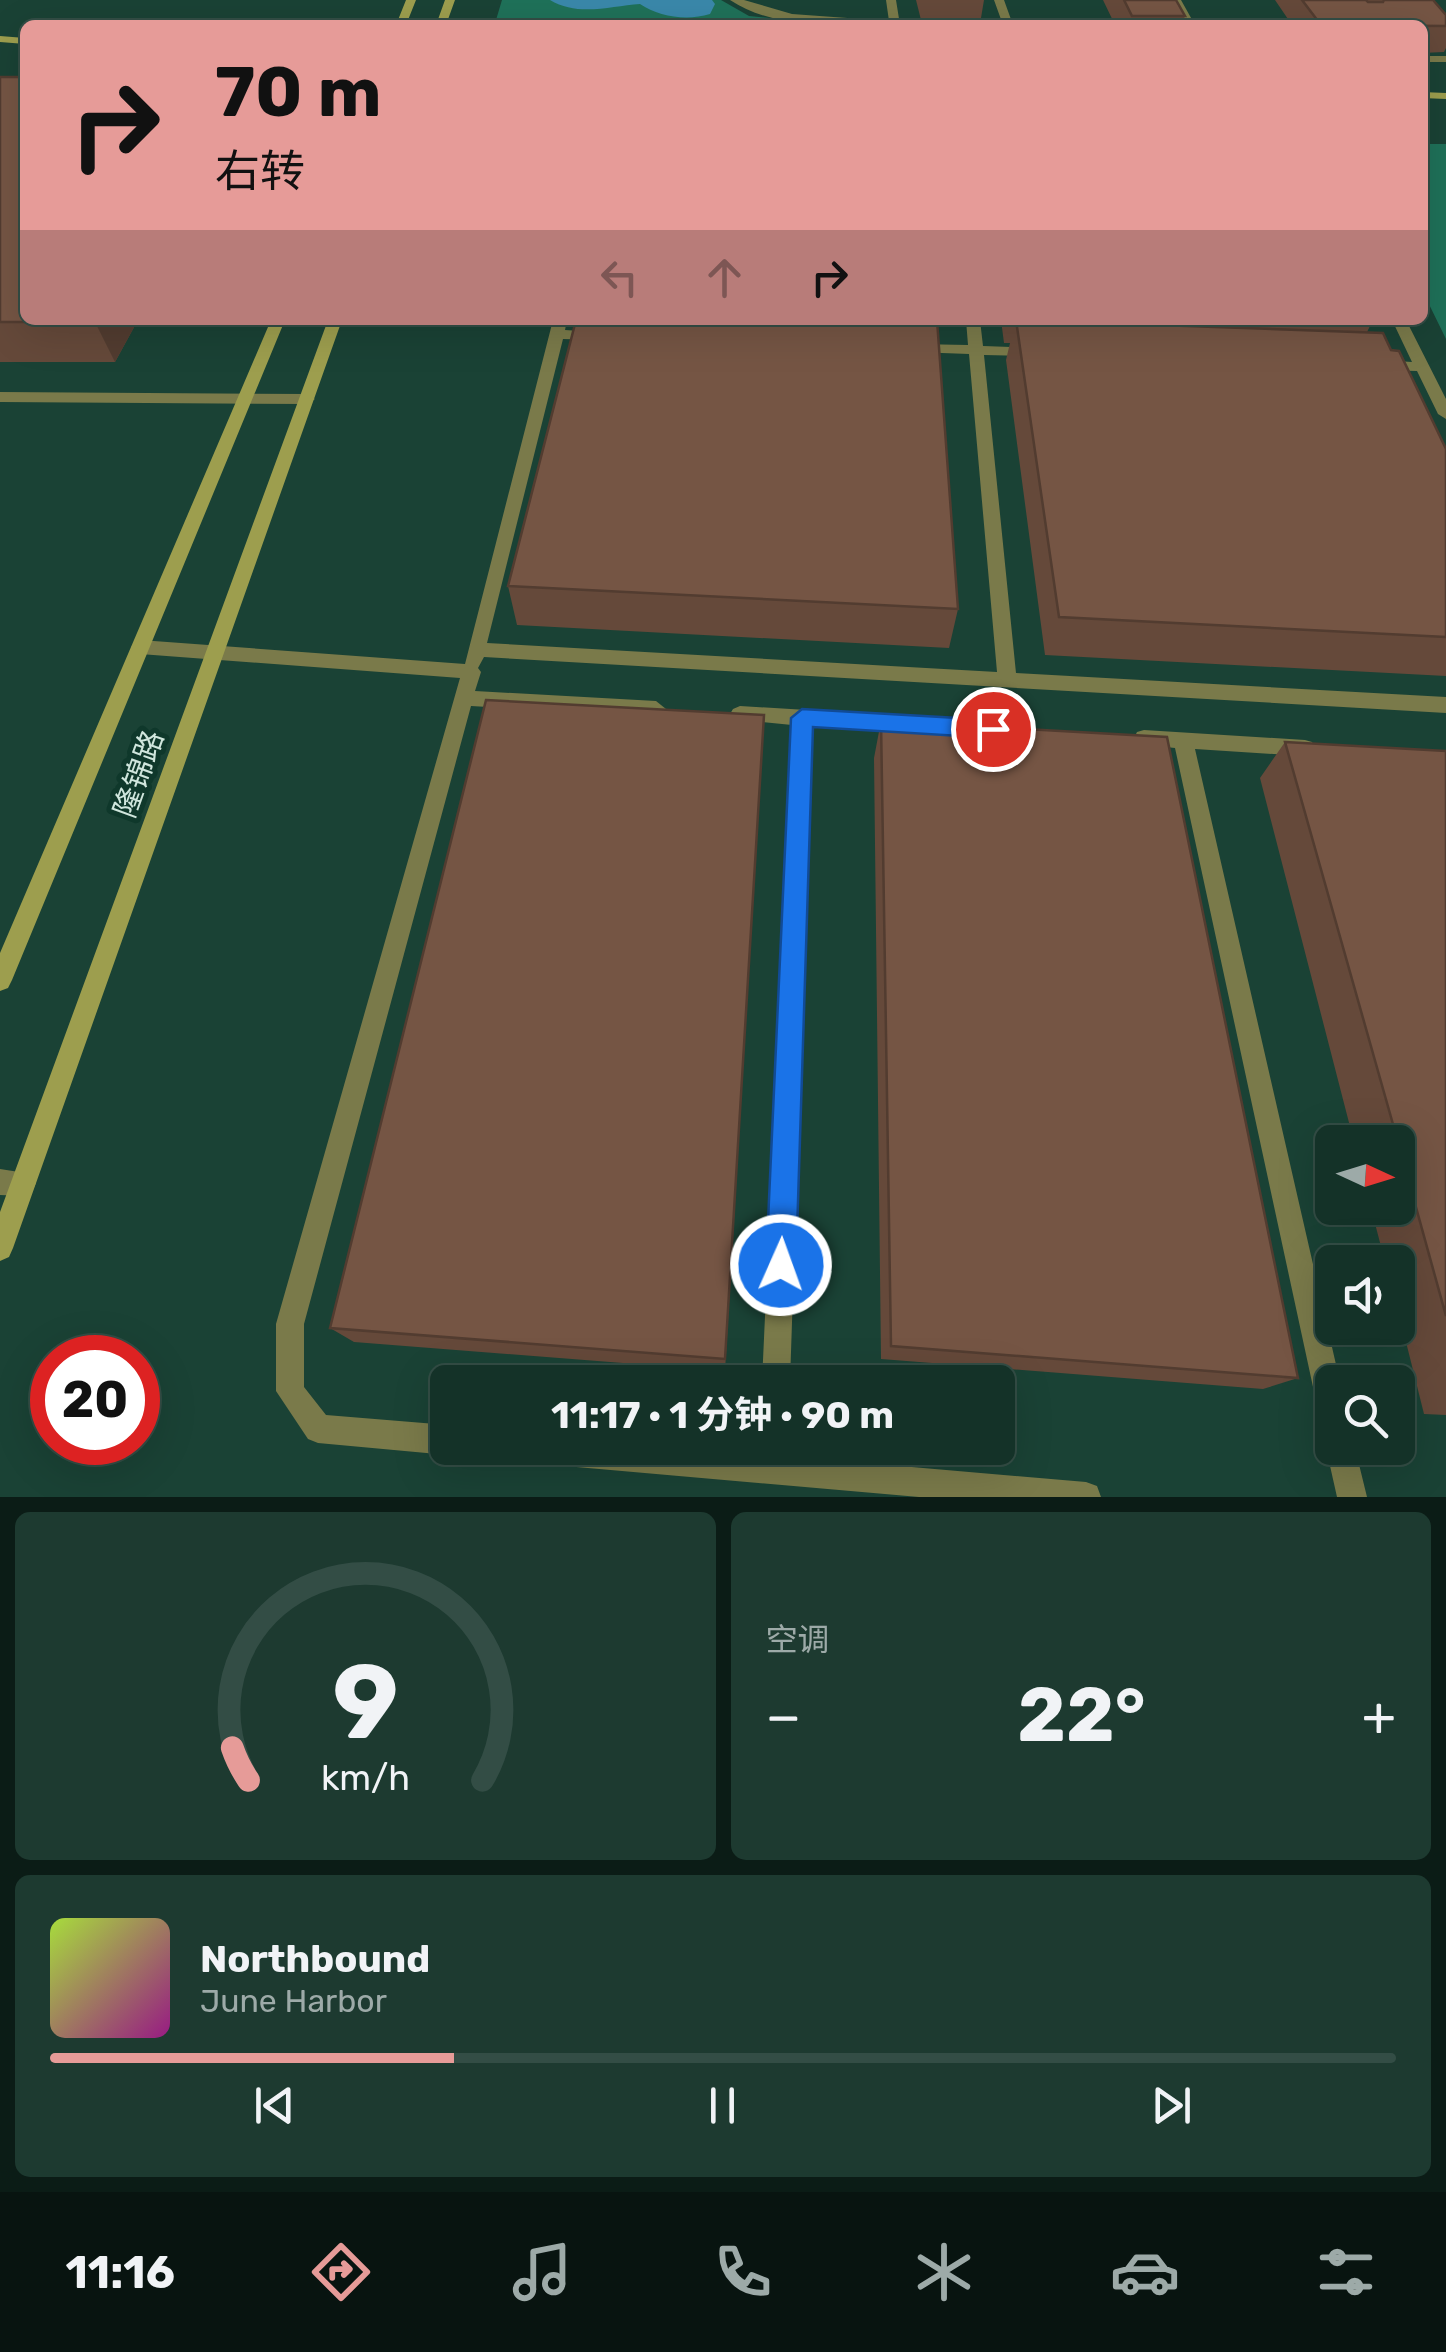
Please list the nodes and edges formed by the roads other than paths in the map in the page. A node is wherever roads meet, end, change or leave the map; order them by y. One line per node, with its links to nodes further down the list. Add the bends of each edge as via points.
1 (736, 0): 2 (lane)
2 (842, 20)
3 (276, 325): 15 (main road, 隆锦路)
4 (333, 325): 16 (main road, 隆锦路)
5 (974, 325): 10 (lane)
6 (1402, 325): 13 (lane)
7 (558, 327): 8 (lane); 20 (lane)
8 (616, 336)
9 (896, 347): 10 (lane)
10 (976, 350): 11 (lane); 21 (lane)
11 (1054, 353)
12 (1364, 364): 13 (lane)
13 (1423, 367): 17 (lane)
14 (0, 398): 15 (lane)
15 (244, 398): 16 (lane); 18 (main road, 隆锦路)
16 (307, 399): 19 (main road, 隆锦路)
17 (1446, 414)
18 (140, 647): 19 (lane); 31 (main road, 隆锦路)
19 (214, 653): 20 (lane); 32 (main road, 隆锦路)
20 (474, 661): 21 (lane); 22 (lane)
21 (1007, 680): 23 (lane)
22 (463, 698): 24 (lane); 36 (lane, via 290,1324 290,1391 318,1429)
23 (1446, 705)
24 (682, 711)
25 (722, 713): 26 (lane)
26 (802, 718): 27 (lane); 34 (lane)
27 (936, 726)
28 (1126, 737): 29 (lane)
29 (1184, 741): 30 (lane); 35 (lane)
30 (1334, 750)
31 (0, 980)
32 (12, 1182): 33 (main road, 隆锦路)
33 (0, 1248)
34 (777, 1365)
35 (1322, 1365)
36 (430, 1438)
37 (829, 1465): 39 (lane)
38 (1345, 1465): 40 (lane)
39 (1086, 1497)
40 (1352, 1497)

